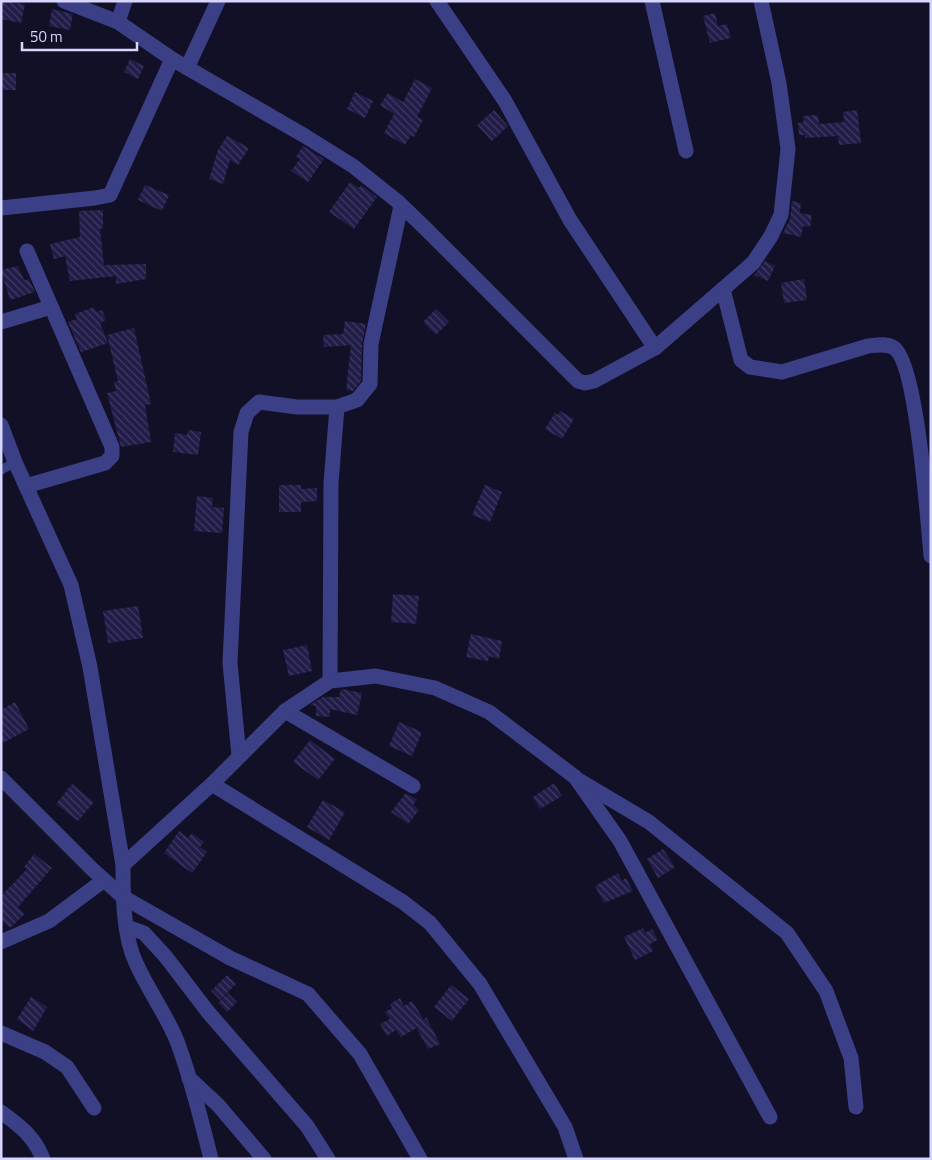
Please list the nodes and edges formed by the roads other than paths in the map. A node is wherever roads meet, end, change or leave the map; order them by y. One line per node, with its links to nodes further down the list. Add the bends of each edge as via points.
1 (64, 1): 7 (street)
2 (125, 1): 7 (street)
3 (218, 1): 9 (street)
4 (437, 1): 17 (street, via 505,101 570,220)
5 (652, 1): 10 (street)
6 (761, 1): 14 (street, via 779,83 788,149 784,193 781,215 771,236 753,263)
7 (118, 22): 8 (street)
8 (172, 59): 9 (street); 12 (street, via 110,195)
9 (187, 68): 11 (street, via 353,166)
10 (686, 151)
11 (401, 206): 17 (street, via 578,382 594,381); 18 (street, via 371,344 370,384 357,400)
12 (1, 208)
13 (28, 252): 15 (street)
14 (723, 289): 17 (street); 23 (street, via 741,360 750,367 782,372 868,346 881,344 895,348 904,362 920,440)
15 (51, 308): 16 (street); 22 (street, via 99,413 112,447 112,456 105,463)
16 (1, 322)
17 (655, 348)
18 (337, 407): 24 (street, via 330,483); 26 (street, via 297,407 259,402 247,413 241,432 230,663)
19 (1, 425): 20 (street)
20 (15, 462): 21 (lane); 22 (street)
21 (1, 470)
22 (26, 486): 31 (street, via 71,585 90,667)
23 (931, 556)
24 (330, 681): 25 (street); 27 (street, via 376,676 435,688 489,712)
25 (285, 711): 26 (street); 30 (street)
26 (240, 756): 29 (street)
27 (575, 777): 38 (street, via 649,822 787,933 826,991 852,1058); 41 (street, via 620,841)
28 (1, 778): 32 (street)
29 (212, 784): 31 (street); 47 (street, via 403,902 430,923 480,984 565,1127)
30 (413, 786)
31 (123, 865): 33 (street)
32 (104, 880): 33 (street); 35 (street, via 49,921)
33 (123, 897): 34 (street); 46 (street, via 230,958 308,994 360,1054)
34 (127, 927): 37 (street, via 135,961 176,1039); 45 (street, via 144,933 166,957 208,1012 307,1126)
35 (1, 942)
36 (1, 1033): 39 (street, via 45,1052 67,1067)
37 (189, 1078): 43 (street); 44 (street, via 218,1105)
38 (856, 1107)
39 (94, 1108)
40 (1, 1112): 42 (street, via 37,1142)
41 (770, 1118)
42 (43, 1159)
43 (211, 1159)
44 (264, 1159)
45 (328, 1159)
46 (420, 1159)
47 (576, 1159)

